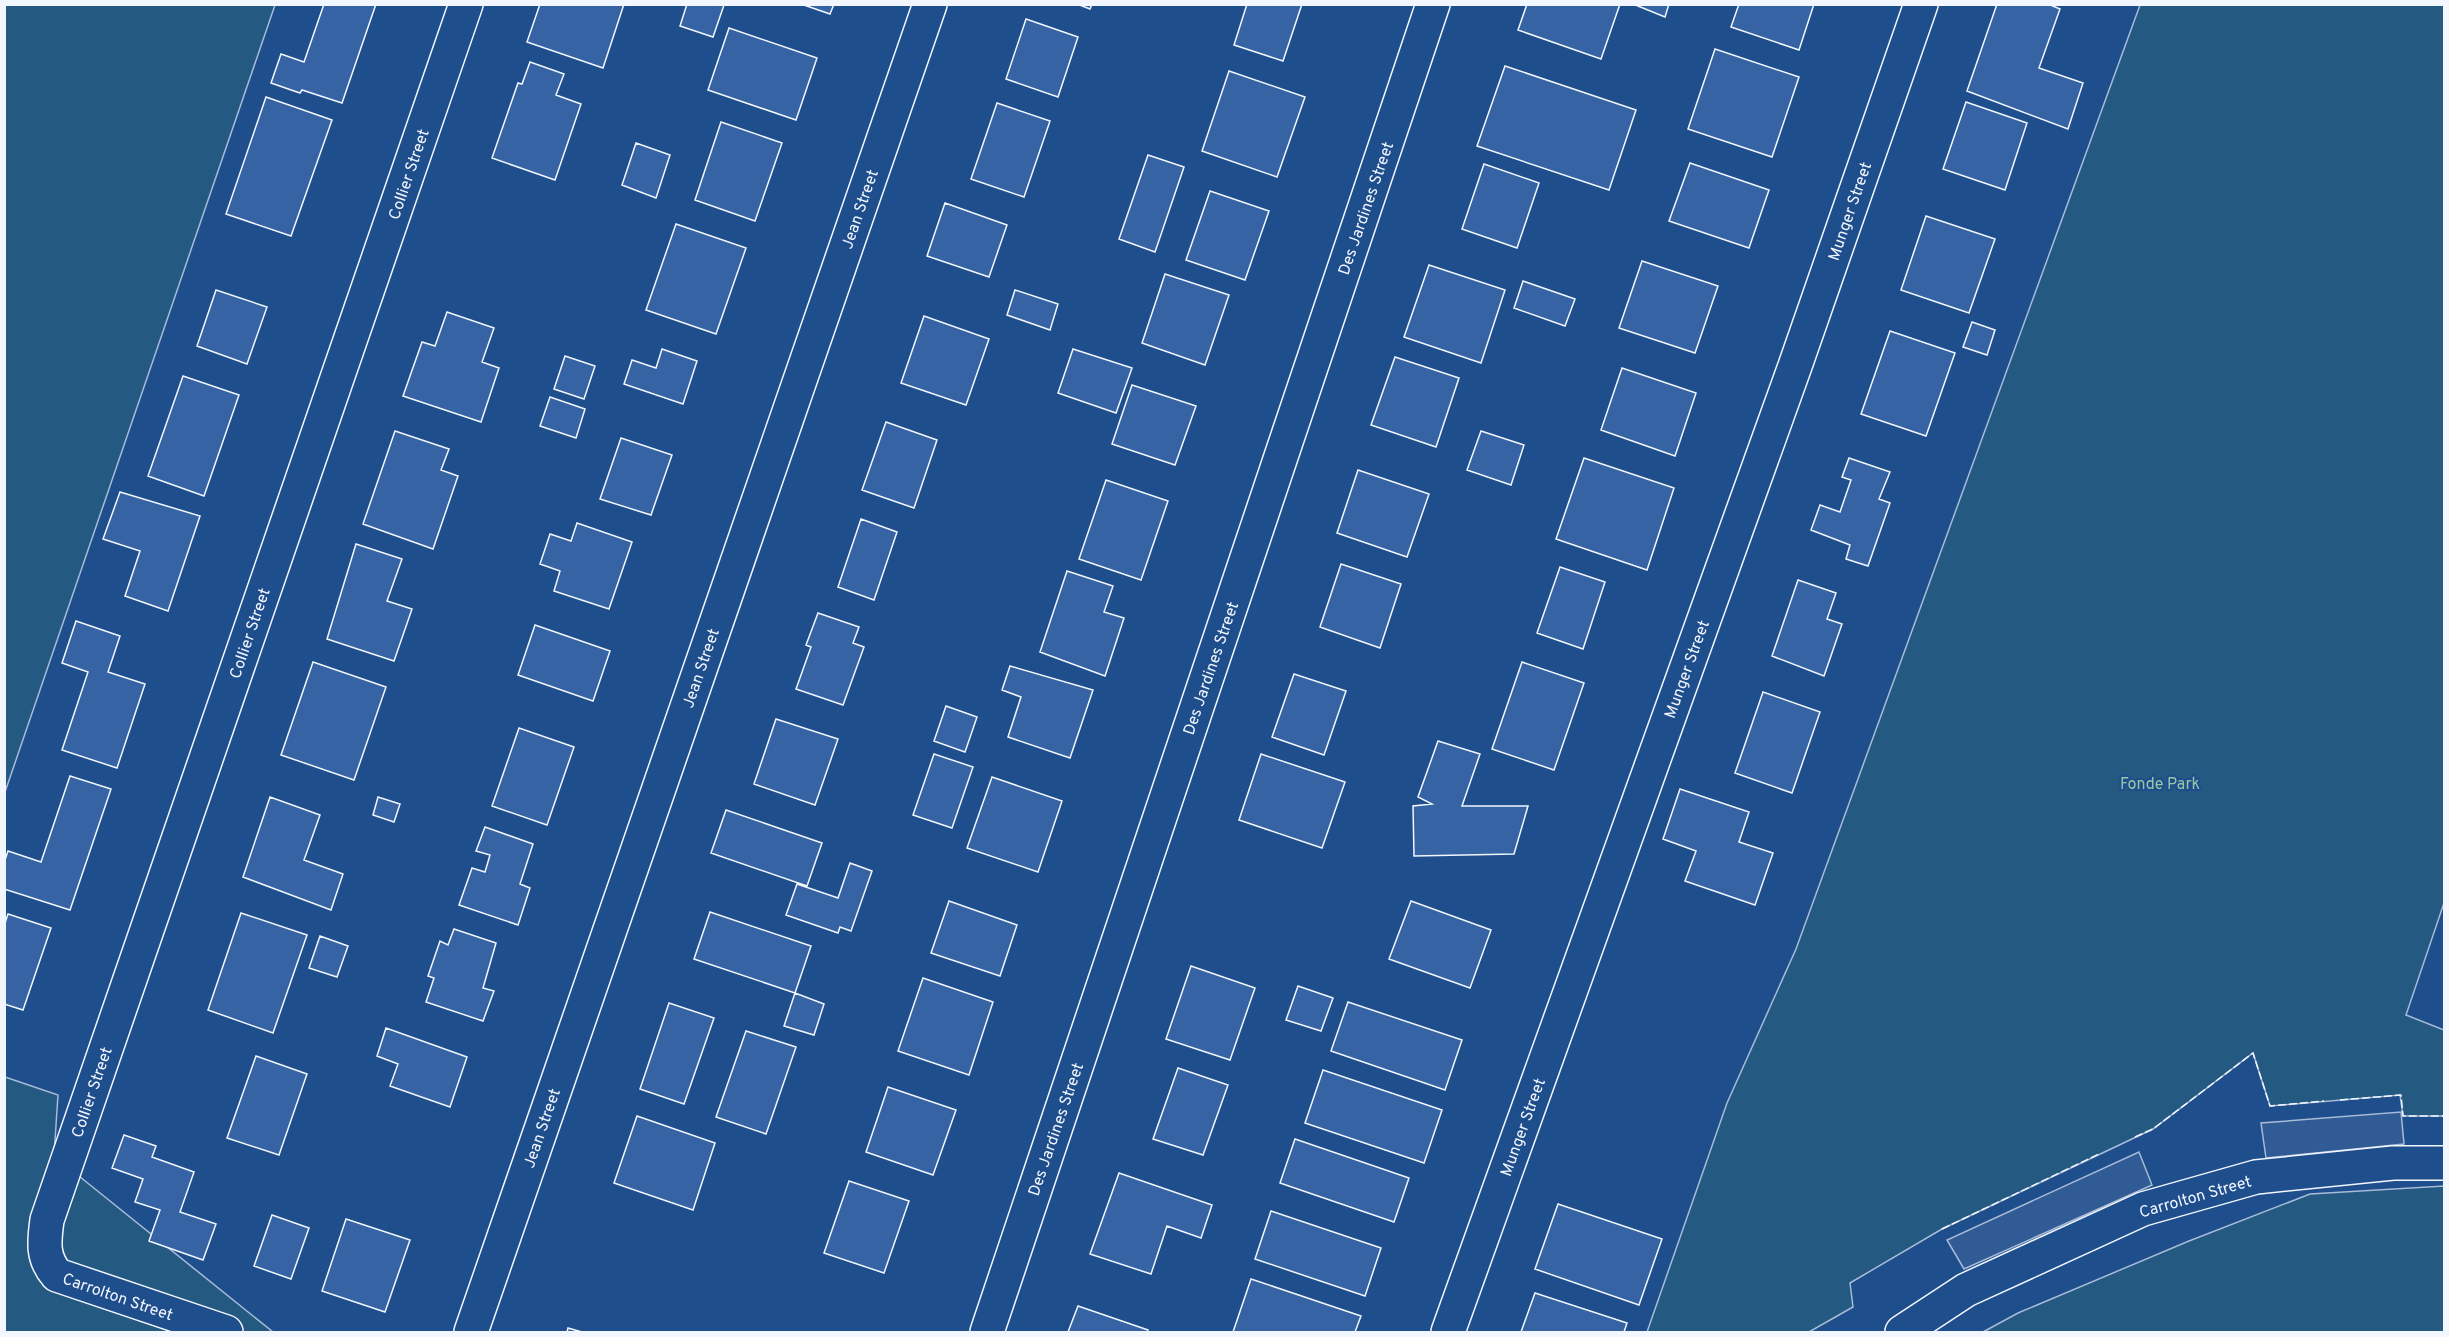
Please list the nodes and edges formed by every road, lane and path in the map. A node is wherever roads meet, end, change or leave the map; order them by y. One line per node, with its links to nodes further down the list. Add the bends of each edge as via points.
1 (466, 4): 6 (street, Collier Street, via 47,1220)
2 (930, 4): 8 (street, Jean Street)
3 (1433, 4): 9 (street, Des Jardines Street)
4 (1921, 4): 10 (street, Munger Street)
5 (2445, 1163): 11 (street, Carrolton Street, via 2393,1162 2256,1177 2143,1209 1966,1290)
6 (47, 1264): 7 (street, Carrolton Street, via 57,1275 81,1286)
7 (226, 1332)
8 (471, 1332)
9 (987, 1332)
10 (1448, 1332)
11 (1902, 1332)

